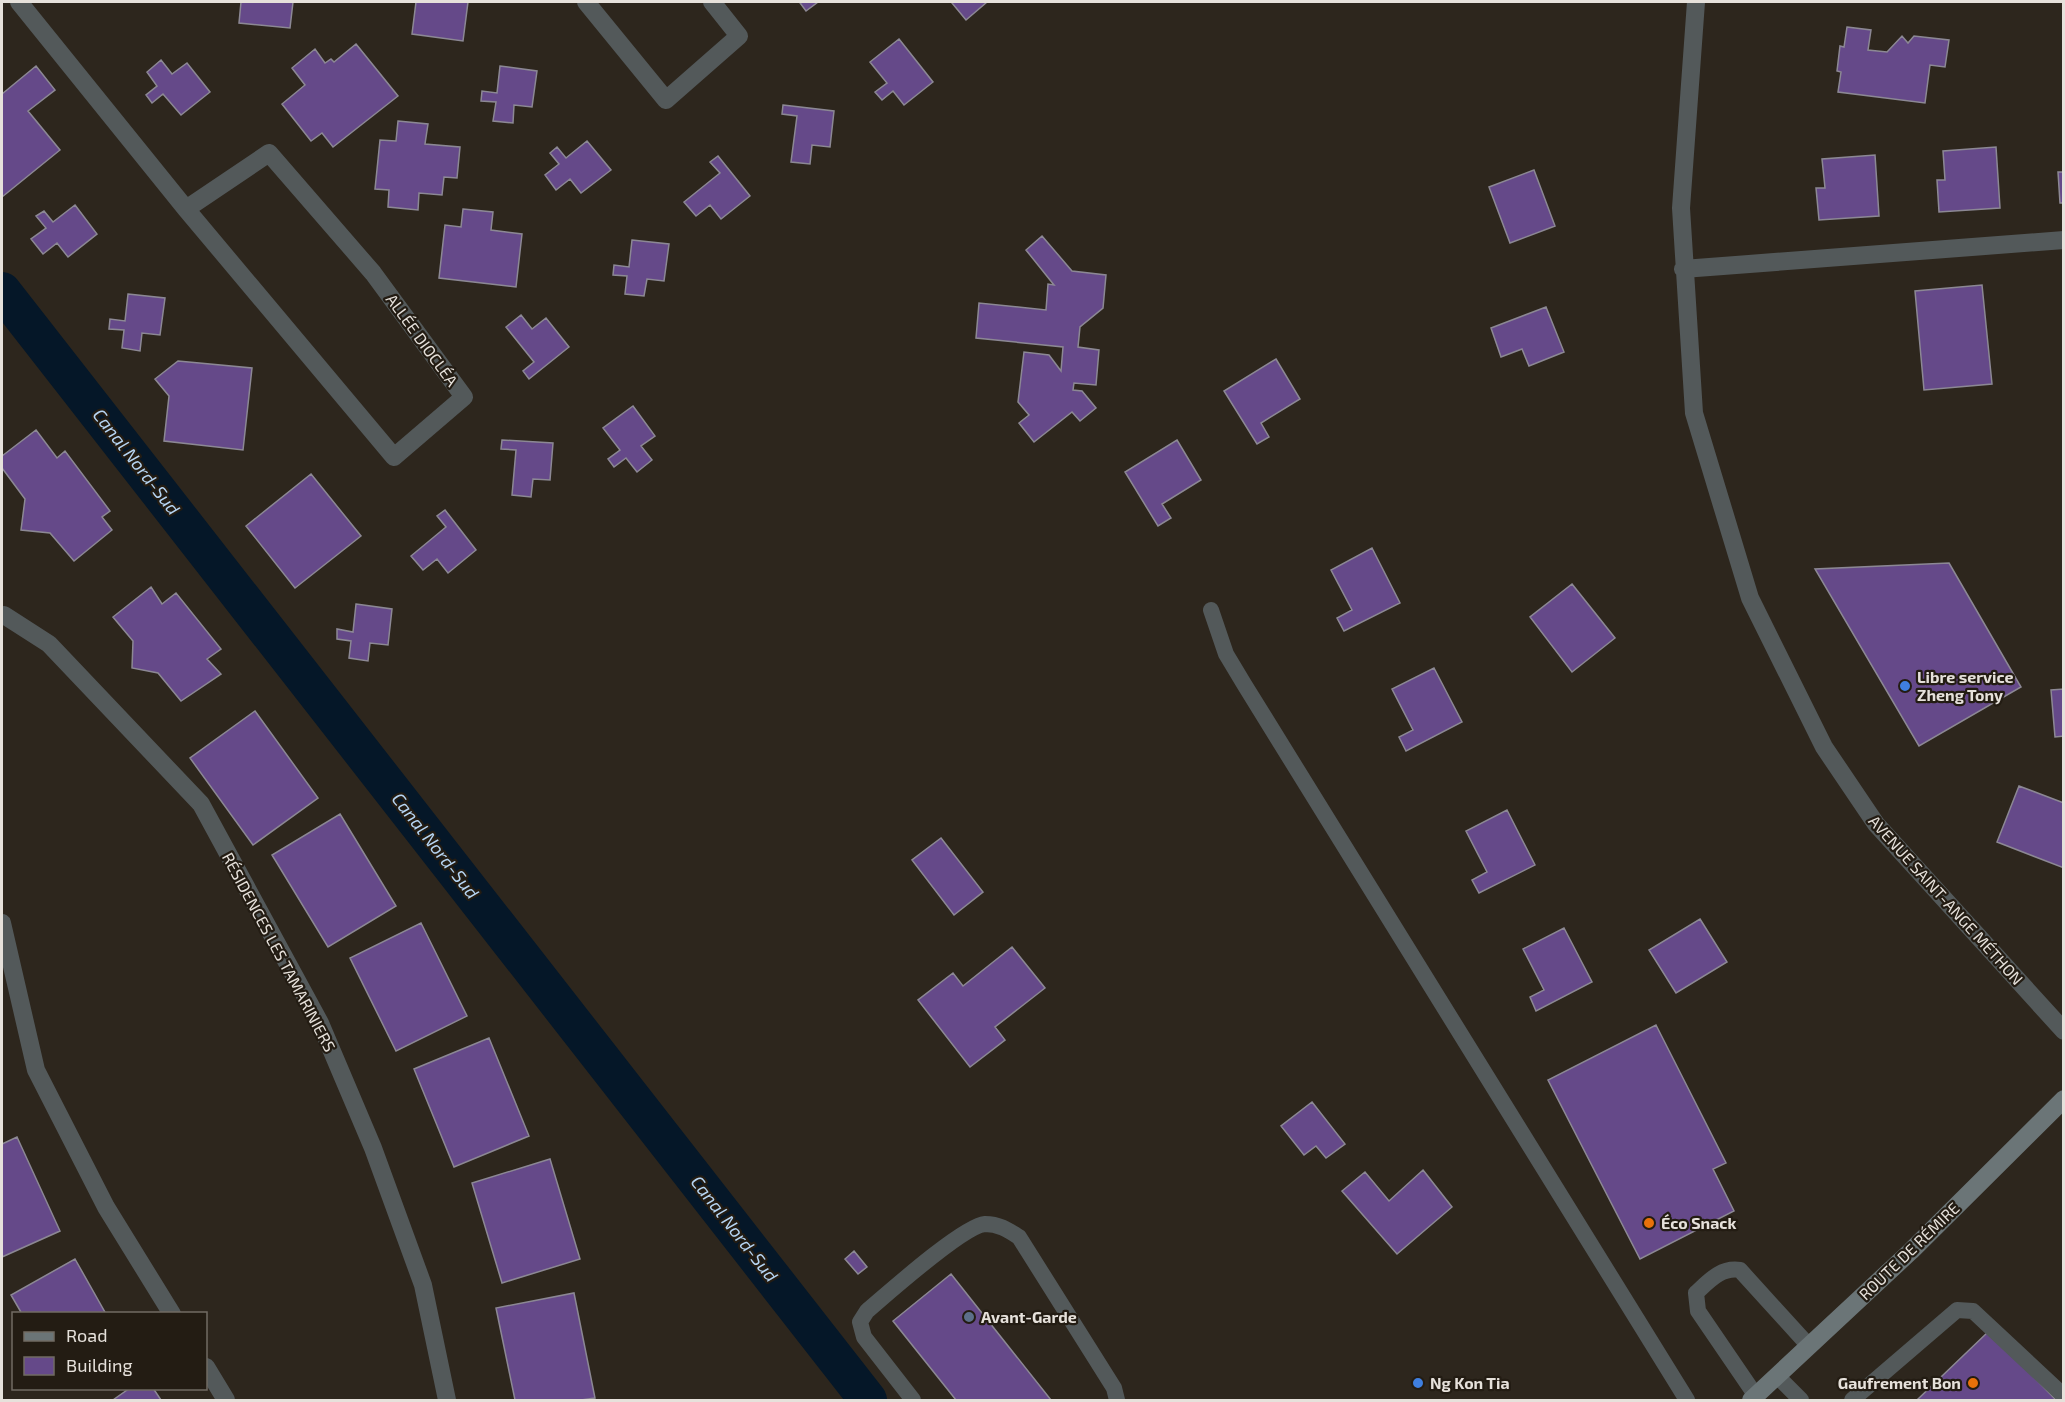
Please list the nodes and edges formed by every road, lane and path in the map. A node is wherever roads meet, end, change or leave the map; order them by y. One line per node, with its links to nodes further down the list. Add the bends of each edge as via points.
1 (19, 2): 5 (street, ALLÉE DIOCLÉA)
2 (586, 2): 3 (street, via 666,100 739,36)
3 (711, 2)
4 (1696, 2): 7 (street, AVENUE SAINT-ANGE MÉTHON, via 1681,208)
5 (186, 209): 5 (street, ALLÉE DIOCLÉA, via 394,457 464,397 373,273 268,153)
6 (2064, 240): 7 (street)
7 (1683, 268): 11 (street, AVENUE SAINT-ANGE MÉTHON, via 1694,413 1750,597 1824,747 1876,824)
8 (1211, 610): 23 (lane, via 1226,654 1244,684)
9 (2, 616): 20 (street, RÉSIDENCES LES TAMARINIERS, via 49,644 201,804 320,1023 373,1148 423,1285)
10 (2, 923): 13 (street, via 36,1070 106,1207)
11 (2064, 1030)
12 (2064, 1100): 14 (main road, ROUTE DE RÉMIRE)
13 (171, 1312)
14 (1809, 1346): 16 (main road, ROUTE DE RÉMIRE); 18 (lane, via 1740,1270 1720,1273 1696,1293 1698,1311)
15 (207, 1369): 19 (street)
16 (1777, 1376): 18 (main road, ROUTE DE RÉMIRE); 24 (lane)
17 (2064, 1396): 25 (lane, via 1972,1311 1958,1310)
18 (1754, 1398)
19 (226, 1401)
20 (447, 1401)
21 (913, 1401): 22 (lane, via 864,1336 860,1322 867,1311 936,1253 982,1224 1000,1225 1019,1237 1114,1388)
22 (1117, 1401)
23 (1687, 1401)
24 (1802, 1401)
25 (1852, 1401)

